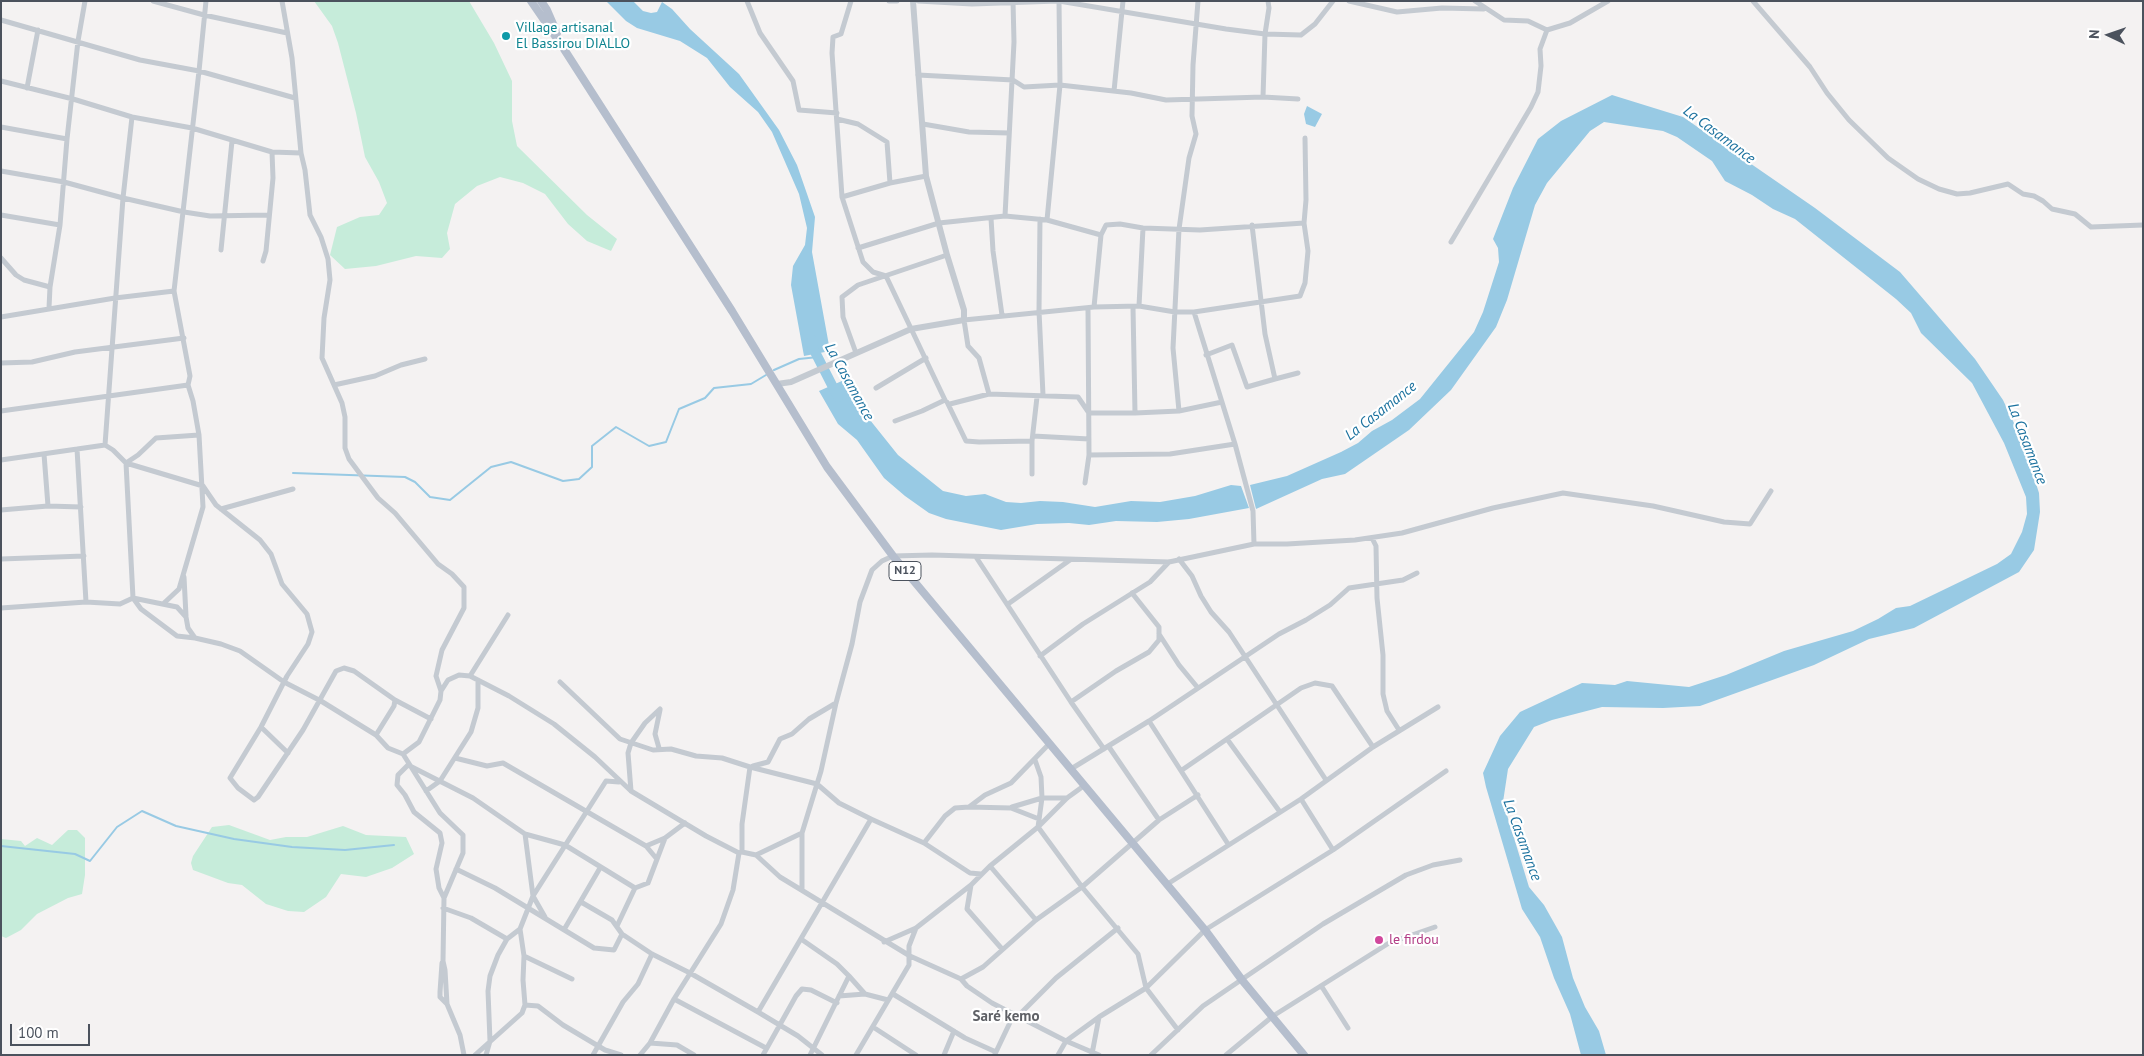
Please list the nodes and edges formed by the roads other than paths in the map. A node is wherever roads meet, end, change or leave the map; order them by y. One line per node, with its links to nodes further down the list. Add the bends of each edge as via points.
1 (85, 1): 33 (street)
2 (152, 1): 26 (street)
3 (206, 1): 26 (street)
4 (282, 1): 31 (street)
5 (531, 1): 34 (main road)
6 (541, 1): 34 (main road)
7 (747, 1): 47 (street, via 760,33 793,81 799,110)
8 (851, 1): 47 (street, via 841,34 832,37)
9 (890, 1): 10 (street)
10 (897, 1)
11 (913, 1): 36 (street)
12 (918, 1): 22 (street)
13 (1058, 1): 23 (street); 25 (street); 39 (street)
14 (1123, 1): 25 (street)
15 (1198, 1): 28 (street)
16 (1268, 1): 32 (street)
17 (1333, 1): 32 (street, via 1315,24 1301,35)
18 (1349, 1): 24 (street, via 1397,12)
19 (1475, 1): 24 (street)
20 (1608, 1): 30 (street, via 1570,23)
21 (1753, 1): 75 (street, via 1810,67 1849,120 1888,158 1918,180 1957,194 2008,184 2043,201 2052,209 2075,214 2091,227)
22 (972, 2): 23 (street)
23 (1013, 2): 37 (street)
24 (1484, 9): 30 (street, via 1504,20 1528,21)
25 (1122, 12): 28 (street); 41 (street)
26 (204, 16): 31 (street); 35 (street)
27 (1, 20): 29 (street)
28 (1197, 23): 32 (street); 45 (street)
29 (38, 30): 33 (street); 40 (street)
30 (1547, 30): 80 (street, via 1540,49 1538,92)
31 (287, 33): 42 (street)
32 (1265, 34): 43 (street)
33 (78, 41): 35 (street, via 140,60); 44 (street)
34 (562, 46): 111 (main road, N12)
35 (199, 72): 42 (street); 51 (street)
36 (918, 75): 37 (street); 49 (street)
37 (1013, 80): 39 (street, via 1024,86); 52 (street)
38 (1, 82): 40 (street)
39 (1060, 85): 41 (street); 71 (street)
40 (27, 88): 44 (street)
41 (1114, 91): 45 (street, via 1166,100)
42 (295, 98): 57 (street)
43 (1263, 98): 45 (street); 46 (street)
44 (73, 99): 48 (street); 53 (street)
45 (1193, 99): 78 (street, via 1196,134 1189,158)
46 (1298, 99)
47 (837, 116): 61 (street, via 858,124 887,142); 62 (street)
48 (132, 117): 51 (street); 63 (street)
49 (923, 124): 52 (street, via 969,132); 59 (street)
50 (1, 127): 53 (street)
51 (192, 128): 55 (street); 64 (street)
52 (1009, 133): 68 (street)
53 (67, 138): 60 (street)
54 (1305, 138): 73 (street)
55 (232, 141): 56 (street); 67 (street)
56 (272, 152): 57 (street); 66 (street, via 273,178)
57 (301, 153): 113 (street, via 310,215 328,259 330,295 324,318 322,358)
58 (1, 171): 60 (street)
59 (926, 176): 61 (street); 72 (street)
60 (64, 182): 63 (street); 74 (street)
61 (890, 183): 62 (street)
62 (842, 196): 81 (street)
63 (123, 198): 64 (street); 89 (street)
64 (184, 212): 67 (street); 88 (street)
65 (1, 214): 74 (street)
66 (268, 215): 67 (street); 85 (street)
67 (224, 216): 82 (street)
68 (1005, 216): 69 (street); 70 (street)
69 (991, 218): 72 (street); 97 (street)
70 (1040, 219): 71 (street); 94 (street)
71 (1047, 220): 79 (street)
72 (938, 223): 81 (street); 83 (street)
73 (1304, 223): 76 (street); 90 (street, via 1308,251 1305,283 1300,296)
74 (60, 225): 87 (street)
75 (2143, 225)
76 (1252, 226): 78 (street); 90 (street)
77 (1143, 228): 78 (street); 79 (street, via 1106,225); 91 (street)
78 (1179, 229): 95 (street)
79 (1101, 234): 93 (street)
80 (1451, 242)
81 (858, 248): 86 (street, via 862,262 873,272)
82 (221, 250)
83 (947, 255): 86 (street); 99 (street, via 964,310)
84 (1, 258): 87 (street, via 24,280)
85 (263, 261)
86 (886, 276): 100 (street); 103 (street, via 858,285 842,297 844,317)
87 (50, 287): 92 (street)
88 (174, 291): 89 (street); 101 (street)
89 (115, 298): 92 (street); 102 (street)
90 (1262, 301): 96 (street); 109 (street)
91 (1136, 306): 93 (street); 95 (street); 126 (street)
92 (49, 308): 98 (street)
93 (1091, 308): 94 (street); 125 (street)
94 (1039, 311): 97 (street); 118 (street)
95 (1174, 312): 96 (street); 124 (street, via 1172,348)
96 (1194, 312): 104 (street)
97 (1002, 315): 99 (street)
98 (1, 317)
99 (964, 320): 100 (street); 116 (street, via 968,346 979,358)
100 (911, 329): 103 (street); 105 (street)
101 (184, 338): 102 (street); 112 (street, via 190,376)
102 (112, 348): 107 (street, via 32,362); 117 (street)
103 (856, 353): 110 (street)
104 (1206, 355): 109 (street, via 1232,345 1247,387); 121 (street)
105 (926, 358): 114 (street); 120 (street)
106 (425, 359): 113 (street)
107 (1, 363)
108 (1298, 373): 109 (street)
109 (1275, 379)
110 (791, 382): 111 (street); 115 (street)
111 (777, 384): 115 (main road, N12)
112 (188, 385): 117 (street); 128 (street)
113 (334, 386): 178 (street, via 345,416 345,448 349,459 378,498 395,512 438,564 464,587 464,608 442,650 436,676)
114 (876, 388)
115 (783, 394): 152 (main road, N12, via 827,467)
116 (989, 394): 119 (street); 122 (street)
117 (108, 395): 123 (street); 132 (street)
118 (1043, 395): 119 (street); 125 (street, via 1078,397)
119 (1037, 397): 129 (street)
120 (945, 400): 122 (street); 127 (street)
121 (1222, 402): 124 (street); 131 (street)
122 (950, 404): 129 (street, via 966,441)
123 (1, 411)
124 (1179, 411): 126 (street)
125 (1089, 413): 126 (street); 130 (street)
126 (1135, 413)
127 (895, 421)
128 (198, 435): 137 (street, via 156,438); 140 (street)
129 (1033, 439): 130 (street); 138 (street)
130 (1088, 439): 135 (street)
131 (1235, 444): 135 (street, via 1170,454); 149 (street, via 1252,511)
132 (105, 445): 133 (street); 137 (street)
133 (77, 449): 134 (street); 144 (street)
134 (44, 454): 136 (street); 143 (street)
135 (1089, 455): 139 (street)
136 (1, 460)
137 (126, 463): 140 (street); 162 (street)
138 (1032, 474)
139 (1085, 483)
140 (203, 486): 145 (street); 159 (street, via 204,507)
141 (293, 489): 145 (street)
142 (1771, 491): 147 (street, via 1750,524 1562,493)
143 (48, 506): 144 (street); 146 (street)
144 (81, 507): 151 (street)
145 (221, 509): 175 (street, via 260,540 271,554 282,584 306,614 312,632)
146 (1, 510)
147 (1383, 536): 148 (street); 150 (street)
148 (1372, 538): 149 (street); 150 (street)
149 (1254, 544): 155 (street)
150 (1376, 546): 160 (street)
151 (84, 556): 154 (street); 163 (street)
152 (893, 556): 153 (street); 182 (street, via 872,570 860,602); 192 (main road, N12)
153 (976, 557): 156 (street); 165 (street)
154 (1, 559)
155 (1179, 559): 157 (street); 172 (street, via 1211,612 1230,632)
156 (1070, 560): 157 (street); 165 (street)
157 (1169, 562): 161 (street, via 1150,582)
158 (1417, 573): 160 (street, via 1403,580)
159 (184, 577): 164 (street, via 179,589); 168 (street)
160 (1376, 584): 172 (street, via 1349,588 1322,610); 188 (street, via 1383,694 1387,711)
161 (1132, 593): 169 (street, via 1159,627); 171 (street, via 1082,624)
162 (133, 598): 163 (street, via 120,604); 164 (street); 170 (street, via 141,609 177,636)
163 (86, 602): 166 (street)
164 (163, 604): 168 (street, via 177,607)
165 (1008, 604): 171 (street)
166 (1, 608)
167 (508, 615): 173 (street)
168 (186, 616): 170 (street, via 188,628)
169 (1159, 633): 177 (street, via 1165,646); 181 (street, via 1149,652)
170 (195, 638): 175 (street, via 240,651)
171 (1040, 656): 181 (street)
172 (1245, 656): 177 (street); 183 (street)
173 (470, 676): 174 (street); 178 (street, via 459,675 448,680)
174 (478, 680): 198 (street, via 478,708 471,732); 207 (street, via 554,724)
175 (284, 682): 180 (street); 187 (street)
176 (560, 682): 191 (street, via 615,736)
177 (1198, 688): 186 (street)
178 (441, 691): 185 (street)
179 (395, 700): 180 (street, via 354,671 344,668 336,672); 185 (street); 189 (street)
180 (321, 701): 189 (street); 196 (street)
181 (1071, 702): 195 (street)
182 (836, 703): 201 (street, via 780,739 768,762); 208 (street)
183 (1277, 705): 190 (street); 193 (street, via 1301,688 1315,683 1332,686); 205 (street)
184 (1438, 707): 188 (street)
185 (431, 719): 197 (street, via 419,742)
186 (1149, 721): 195 (street); 203 (street)
187 (261, 727): 196 (street); 196 (street, via 230,778 238,788 254,800)
188 (1399, 730): 193 (street)
189 (376, 735): 197 (street, via 388,748)
190 (1227, 739): 203 (street); 218 (street)
191 (631, 743): 194 (street, via 653,750); 194 (street, via 660,709 655,734); 211 (street, via 628,753)
192 (1049, 744): 199 (street); 202 (main road, N12)
193 (1373, 746): 205 (street)
194 (659, 748): 201 (street)
195 (1107, 748): 202 (street); 222 (street)
196 (288, 753)
197 (403, 754): 200 (street)
198 (455, 758): 206 (street); 219 (street, via 487,766 503,763)
199 (1035, 760): 213 (street, via 1041,777); 216 (street, via 1011,783)
200 (408, 765): 206 (street); 210 (street); 248 (street, via 398,775 397,785 414,812 440,833 442,843 436,869)
201 (750, 766): 208 (street); 234 (street)
202 (1071, 769): 209 (main road, N12)
203 (1182, 770): 212 (street)
204 (1446, 771): 233 (street)
205 (1326, 780): 215 (street)
206 (440, 781): 210 (street); 226 (street, via 473,798)
207 (620, 782): 211 (street); 219 (street, via 606,781)
208 (817, 784): 220 (street, via 839,803); 225 (street)
209 (1085, 785): 214 (street); 229 (main road, N12)
210 (426, 791): 240 (street, via 440,813 462,835 463,853)
211 (631, 791): 223 (street)
212 (1198, 795): 222 (street); 230 (street)
213 (1042, 798): 214 (street); 217 (street); 221 (street)
214 (1067, 798): 224 (street)
215 (1301, 799): 218 (street); 233 (street)
216 (969, 807): 217 (street); 228 (street, via 955,808 945,816)
217 (1011, 808): 221 (street)
218 (1280, 812): 230 (street)
219 (587, 813): 231 (street); 232 (street)
220 (871, 819): 228 (street); 250 (street)
221 (1039, 819): 224 (street)
222 (1159, 820): 229 (street)
223 (685, 823): 227 (street); 234 (street)
224 (1038, 827): 238 (street); 244 (street)
225 (802, 833): 235 (street); 246 (street)
226 (525, 834): 231 (street); 247 (street)
227 (665, 838): 232 (street); 236 (street)
228 (924, 843): 241 (street, via 970,873)
229 (1132, 844): 243 (main road, N12); 244 (street)
230 (1228, 844): 243 (street)
231 (565, 845): 239 (street); 247 (street)
232 (646, 846): 236 (street)
233 (1332, 850): 261 (street)
234 (740, 852): 235 (street); 270 (street, via 733,890 721,924)
235 (756, 855): 246 (street, via 780,877)
236 (656, 858): 245 (street, via 648,882)
237 (1460, 860): 274 (street, via 1406,874 1323,924)
238 (990, 866): 241 (street); 254 (street)
239 (600, 868): 245 (street); 249 (street)
240 (456, 869): 248 (street); 252 (street, via 495,888)
241 (980, 874): 242 (street)
242 (971, 885): 258 (street); 266 (street, via 967,909)
243 (1166, 886): 261 (main road, N12)
244 (1082, 887): 254 (street); 259 (street)
245 (635, 888): 255 (street)
246 (802, 890): 250 (street)
247 (534, 896): 252 (street); 253 (street)
248 (444, 898): 251 (street)
249 (581, 902): 255 (street); 257 (street)
250 (822, 903): 263 (street); 265 (street)
251 (443, 908): 264 (street, via 471,918); 302 (street, via 447,1004 460,1035)
252 (528, 910): 253 (street); 260 (street)
253 (545, 918): 257 (street)
254 (1036, 920): 266 (street)
255 (617, 926): 262 (street)
256 (1435, 927): 275 (street, via 1389,943)
257 (565, 928): 262 (street, via 594,948 614,950)
258 (916, 928): 265 (street); 269 (street)
259 (1118, 928): 276 (street, via 1138,954); 285 (street)
260 (520, 929): 264 (street); 268 (street)
261 (1205, 930): 274 (main road, N12); 276 (street)
262 (622, 934): 267 (street)
263 (802, 939): 271 (street); 284 (street)
264 (507, 940): 294 (street, via 490,976)
265 (884, 942): 269 (street)
266 (1002, 949): 272 (street, via 983,967)
267 (652, 954): 270 (street); 296 (street, via 638,984 623,1002)
268 (524, 956): 273 (street); 283 (street)
269 (910, 956): 272 (street); 278 (street, via 910,965)
270 (690, 973): 280 (street); 284 (street)
271 (849, 976): 277 (street); 279 (street)
272 (961, 978): 285 (street, via 967,986)
273 (572, 979)
274 (1242, 980): 286 (main road, N12); 291 (street, via 1203,1006)
275 (1322, 987): 286 (street); 290 (street)
276 (1146, 988): 287 (street); 291 (street)
277 (865, 994): 279 (street); 281 (street)
278 (893, 994): 281 (street); 292 (street)
279 (840, 996): 282 (street)
280 (674, 999): 295 (street); 297 (street)
281 (888, 1000): 289 (street)
282 (837, 1003): 288 (street, via 802,989); 298 (street)
283 (525, 1005): 294 (street, via 522,1013); 296 (street, via 538,1006 563,1025)
284 (758, 1012): 288 (street)
285 (1016, 1014): 293 (street); 299 (street)
286 (1273, 1016): 301 (street); 318 (main road, N12)
287 (1099, 1017): 293 (street); 300 (street)
288 (779, 1025): 297 (street); 298 (street)
289 (873, 1027): 312 (street); 313 (street)
290 (1348, 1028)
291 (1178, 1030): 317 (street)
292 (954, 1031): 299 (street); 314 (street)
293 (1066, 1041): 300 (street); 315 (street)
294 (490, 1042): 303 (street); 304 (street)
295 (650, 1043): 307 (street); 308 (street, via 677,1045)
296 (599, 1045): 305 (street); 306 (street)
297 (766, 1048): 309 (street)
298 (813, 1049): 310 (street); 311 (street)
299 (996, 1053)
300 (1092, 1053): 316 (street)
301 (1229, 1054)
302 (464, 1055)
303 (475, 1055)
304 (486, 1055)
305 (593, 1055)
306 (621, 1055)
307 (640, 1055)
308 (694, 1055)
309 (763, 1055)
310 (810, 1055)
311 (822, 1055)
312 (856, 1055)
313 (916, 1055)
314 (944, 1055)
315 (1058, 1055)
316 (1099, 1055)
317 (1151, 1055)
318 (1304, 1055)

